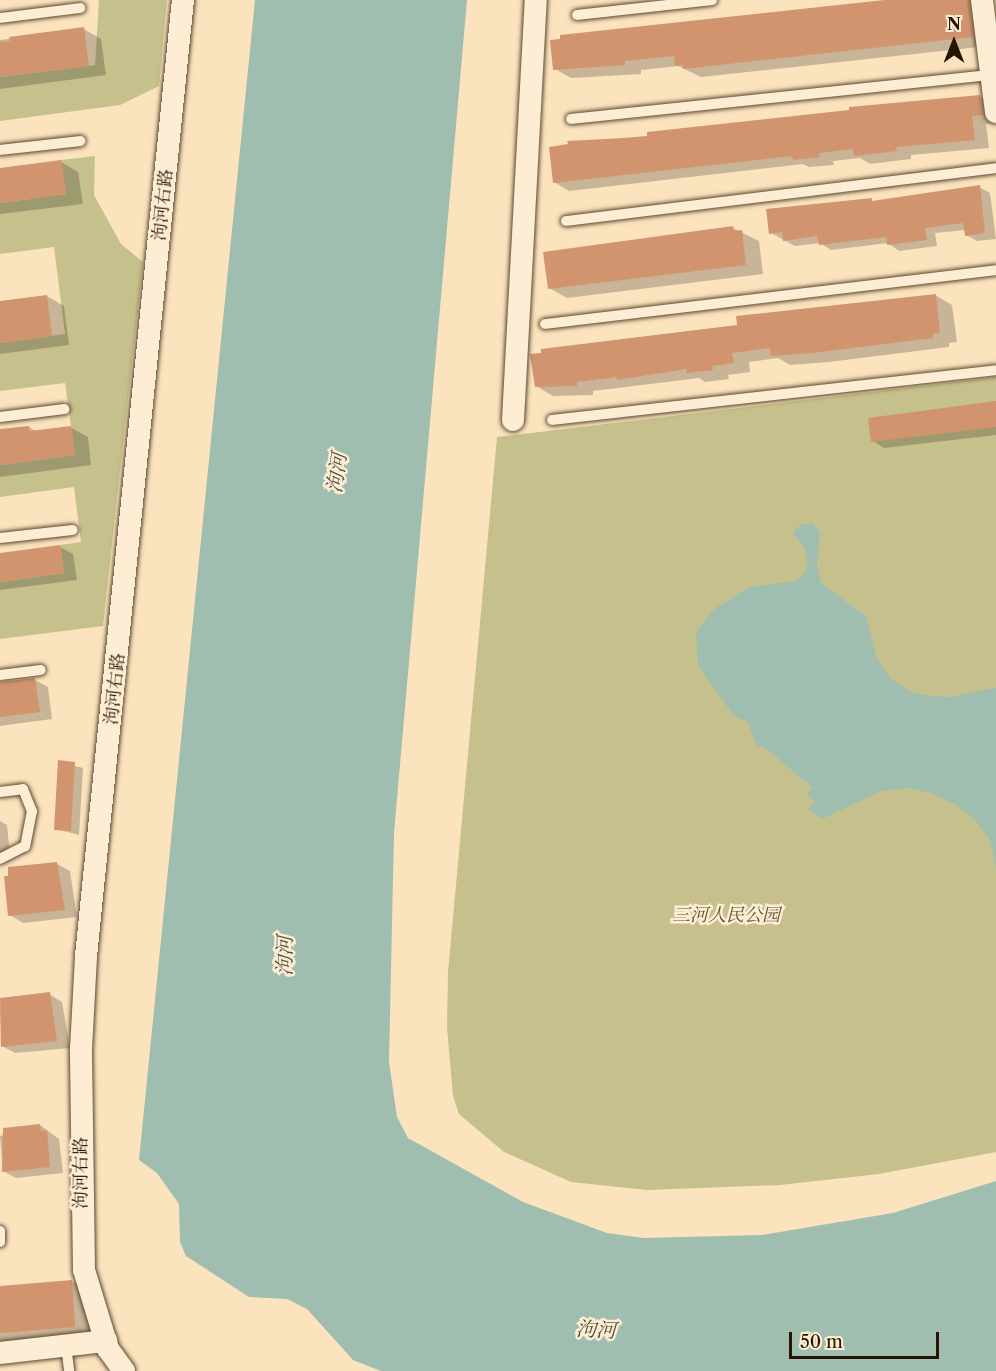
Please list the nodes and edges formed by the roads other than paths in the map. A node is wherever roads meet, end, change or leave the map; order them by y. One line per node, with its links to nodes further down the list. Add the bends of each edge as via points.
1 (183, 0): 30 (street, 泃河右路, via 86,956 81,1049 81,1231 84,1270)
2 (536, 0): 20 (street)
3 (712, 0): 6 (lane)
4 (982, 0): 8 (street)
5 (80, 8): 7 (lane)
6 (577, 15)
7 (0, 18)
8 (992, 75): 9 (street); 10 (lane)
9 (996, 112)
10 (571, 119)
11 (80, 141): 12 (lane)
12 (0, 150)
13 (996, 168): 14 (lane)
14 (566, 221)
15 (996, 270): 16 (lane)
16 (545, 324)
17 (996, 370): 21 (lane)
18 (65, 409): 19 (lane)
19 (0, 417)
20 (513, 420)
21 (552, 420)
22 (73, 530): 23 (lane)
23 (0, 538)
24 (41, 670): 25 (lane)
25 (0, 675)
26 (0, 792): 27 (lane, via 22,789 32,811 25,846)
27 (0, 859)
28 (0, 1231): 29 (lane)
29 (0, 1242)
30 (106, 1341): 31 (street); 34 (street, 泃河右路)
31 (66, 1345): 32 (street); 33 (lane)
32 (0, 1353)
33 (69, 1371)
34 (123, 1371)

